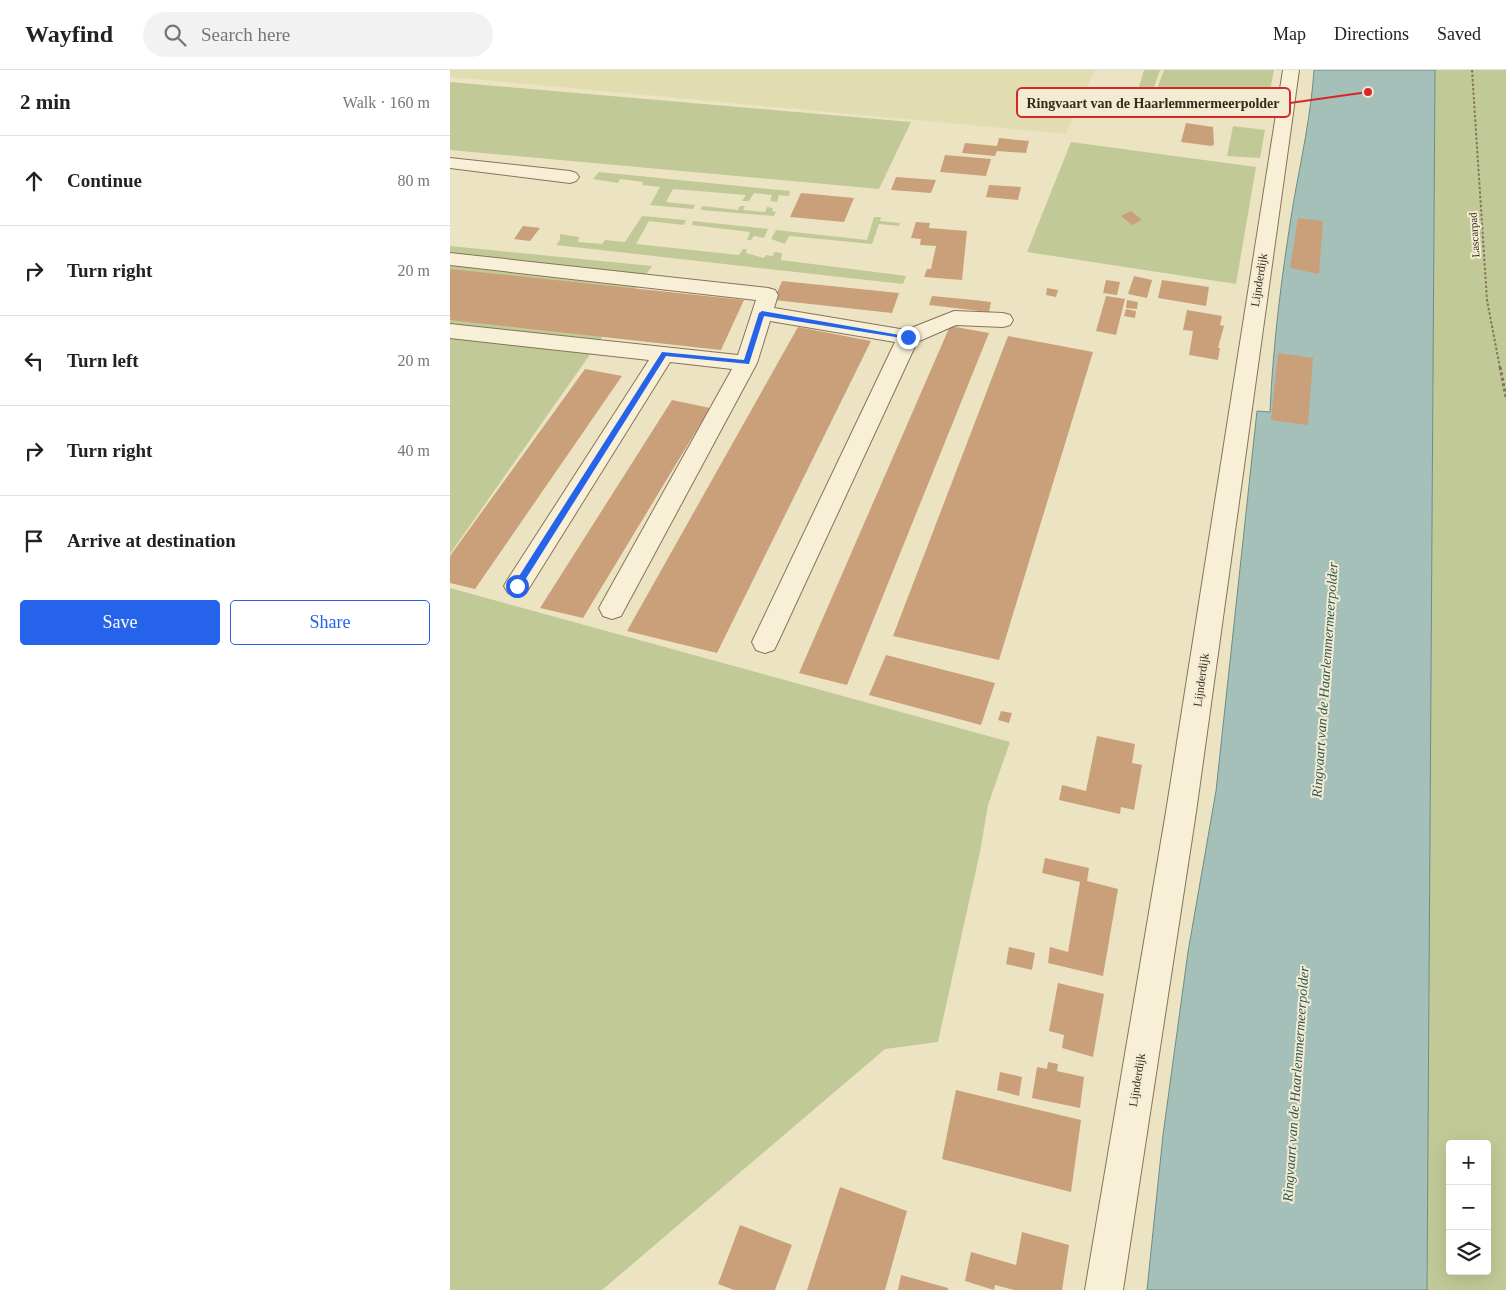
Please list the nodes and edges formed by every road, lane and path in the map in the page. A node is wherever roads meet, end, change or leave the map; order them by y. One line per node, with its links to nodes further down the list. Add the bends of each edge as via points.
1 (1292, 70): 16 (street, Lijnderdijk, via 1181,812)
2 (1472, 70): 12 (path, Lascarpad, via 1487,300)
3 (450, 163): 4 (street)
4 (570, 177)
5 (450, 259): 6 (street, via 768,295)
6 (762, 313): 9 (street); 11 (street)
7 (1003, 320): 9 (street, via 954,318)
8 (450, 331): 10 (street)
9 (908, 337): 15 (street)
10 (664, 354): 11 (street); 13 (street)
11 (746, 363): 14 (street)
12 (1506, 398)
13 (517, 586)
14 (612, 608)
15 (765, 642)
16 (1104, 1290)

